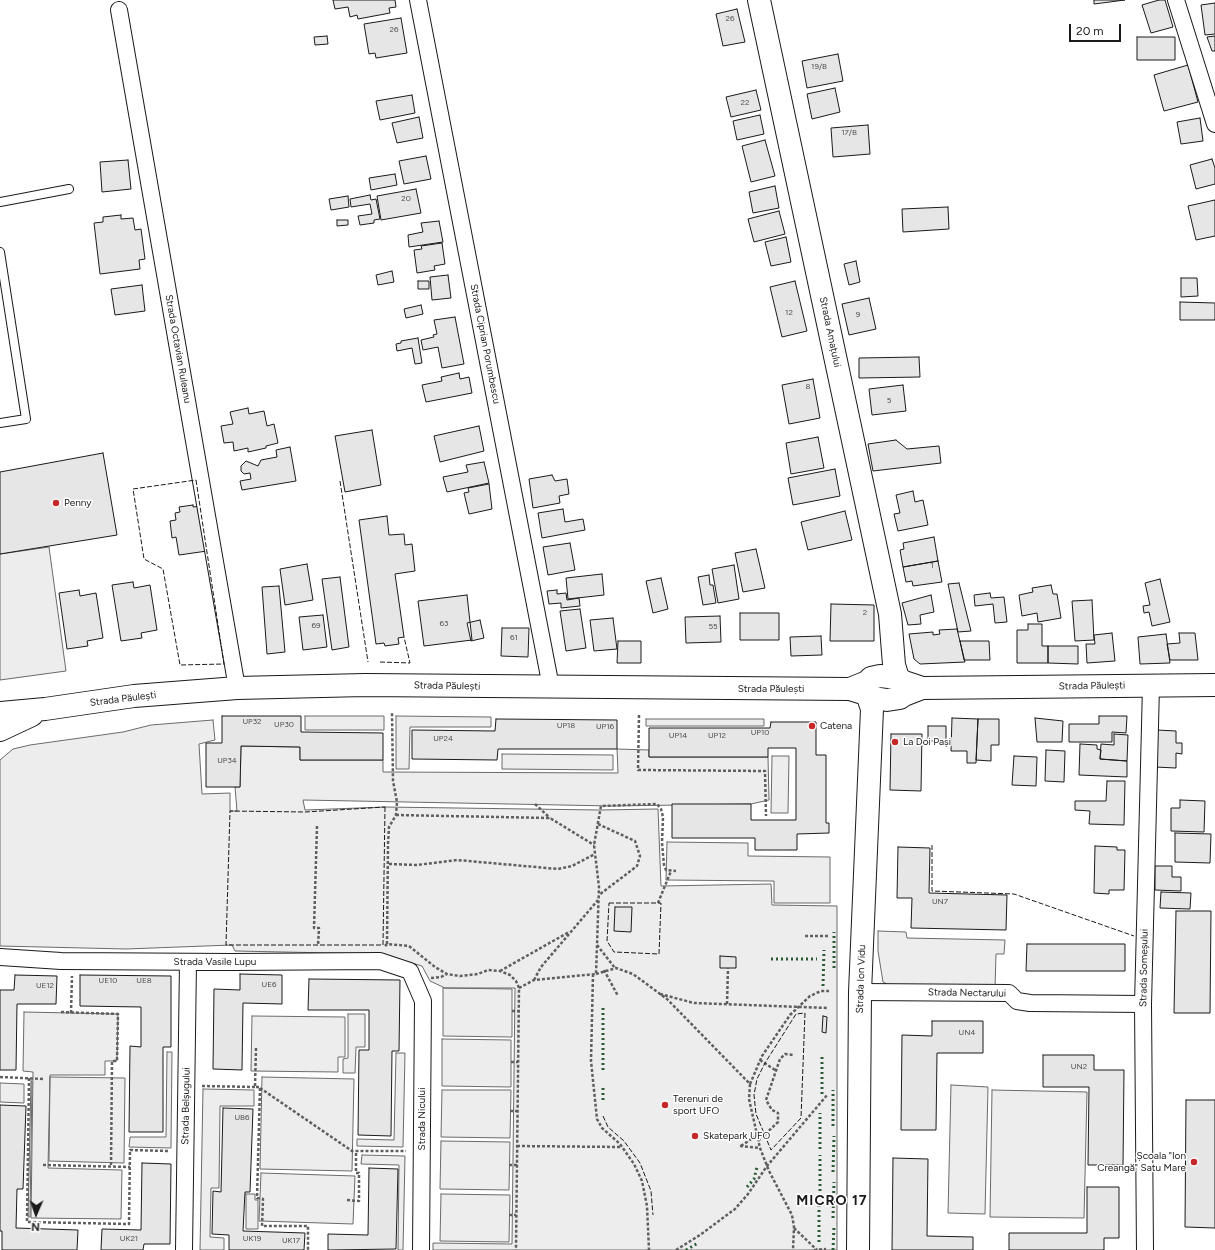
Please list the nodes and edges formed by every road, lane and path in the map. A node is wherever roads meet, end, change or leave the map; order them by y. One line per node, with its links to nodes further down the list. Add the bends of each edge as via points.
1 (418, 0): 13 (street, Strada Ciprian Porumbescu)
2 (759, 0): 14 (main road, Strada Amațului, via 890,614)
3 (1176, 0): 5 (street)
4 (119, 10): 12 (street, Strada Octavian Ruleanu)
5 (1215, 124)
6 (69, 189): 7 (lane)
7 (0, 202)
8 (0, 252): 9 (lane, via 26,419)
9 (0, 423)
10 (1215, 685): 11 (main road, Strada Păulești)
11 (1150, 686): 14 (main road, Strada Păulești); 55 (street, Strada Someșului)
12 (237, 688): 13 (main road, Strada Păulești, via 365,685); 17 (main road, Strada Păulești, via 134,696 45,709)
13 (551, 688): 14 (main road, Strada Păulești)
14 (884, 688): 51 (main road, Strada Ion Vidu)
15 (392, 713): 19 (path)
16 (639, 716): 20 (path, via 638,770 765,771)
17 (3, 725)
18 (536, 804): 21 (path)
19 (396, 815): 21 (path); 26 (path, via 390,827)
20 (766, 816)
21 (550, 818): 24 (path)
22 (598, 824): 24 (path); 27 (path, via 601,806 657,804 663,817 664,865 666,870); 29 (path, via 635,841 640,856 638,866)
23 (317, 826): 37 (path, via 314,928 318,928)
24 (594, 845): 25 (path)
25 (596, 854): 26 (path, via 572,866 558,869 457,860 417,865); 29 (path)
26 (389, 864): 35 (path)
27 (671, 871): 28 (path); 31 (path)
28 (676, 871)
29 (599, 895): 30 (path)
30 (599, 899): 32 (path); 36 (path)
31 (658, 903)
32 (572, 931): 44 (path); 47 (path, via 541,967)
33 (805, 936): 34 (path)
34 (830, 936)
35 (387, 944): 38 (path); 44 (path, via 409,946 447,974 460,976 488,970)
36 (597, 945): 41 (path); 46 (path)
37 (318, 949)
38 (382, 950)
39 (0, 957): 40 (street, Strada Vasile Lupu, via 61,961)
40 (188, 962): 48 (street, Strada Vasile Lupu, via 380,961 410,971); 98 (street, Strada Belșugului)
41 (616, 968): 43 (path); 52 (path, via 632,974)
42 (728, 968): 54 (path)
43 (604, 970): 46 (path); 53 (path)
44 (500, 971): 49 (path, via 510,975)
45 (72, 972): 61 (path)
46 (594, 974): 47 (path); 82 (path, via 591,1061 594,1104 602,1128)
47 (534, 980): 49 (path)
48 (419, 988): 100 (street, Strada Nicului, via 423,1001)
49 (519, 988): 59 (path)
50 (829, 991): 56 (path, via 821,991 810,996)
51 (860, 992): 55 (street, Strada Nectarului, via 1009,992 1017,1001 1030,1003); 105 (main road, Strada Ion Vidu)
52 (658, 993): 54 (path, via 694,1003); 71 (path, via 667,999)
53 (618, 996)
54 (727, 1004): 56 (path)
55 (1143, 1004): 106 (street, Strada Someșului)
56 (797, 1008): 57 (path); 64 (path, via 774,1036)
57 (828, 1008)
58 (512, 1011): 59 (path)
59 (518, 1011): 66 (path)
60 (61, 1012): 61 (path)
61 (72, 1013): 89 (path, via 118,1014 117,1061 112,1061)
62 (256, 1048): 73 (path)
63 (793, 1055): 67 (path, via 784,1054)
64 (760, 1060): 67 (path); 71 (path)
65 (511, 1062): 66 (path)
66 (518, 1062): 77 (path)
67 (775, 1070): 79 (path, via 766,1100 772,1110 778,1113 778,1122)
68 (0, 1077): 69 (path)
69 (29, 1078): 70 (path); 91 (path, via 27,1222 129,1224)
70 (43, 1079)
71 (750, 1084): 78 (path, via 749,1099)
72 (199, 1085): 73 (path)
73 (256, 1087): 74 (path)
74 (260, 1087): 85 (path, via 352,1151); 99 (path, via 257,1198 263,1199 262,1226 308,1226)
75 (828, 1094): 90 (path)
76 (510, 1111): 77 (path)
77 (518, 1111): 81 (path)
78 (757, 1135): 79 (path); 83 (path, via 740,1146)
79 (758, 1141): 83 (path)
80 (408, 1144): 85 (path, via 408,1151)
81 (517, 1146): 82 (path); 88 (path)
82 (622, 1148): 102 (path, via 642,1181 648,1206)
83 (760, 1148): 90 (path)
84 (176, 1151): 91 (path, via 130,1150)
85 (356, 1151): 92 (path, via 359,1201)
86 (43, 1165): 89 (path)
87 (509, 1165): 88 (path)
88 (517, 1165): 94 (path)
89 (111, 1166): 91 (path)
90 (767, 1166): 95 (path, via 792,1215); 103 (path, via 735,1209)
91 (130, 1167)
92 (347, 1200)
93 (509, 1215): 94 (path)
94 (516, 1215): 101 (path)
95 (794, 1227): 97 (path); 104 (path)
96 (826, 1248): 97 (path)
97 (815, 1249)
98 (184, 1250)
99 (308, 1250)
100 (421, 1250)
101 (516, 1250)
102 (648, 1250)
103 (676, 1250)
104 (793, 1250)
105 (858, 1250)
106 (1144, 1250)

